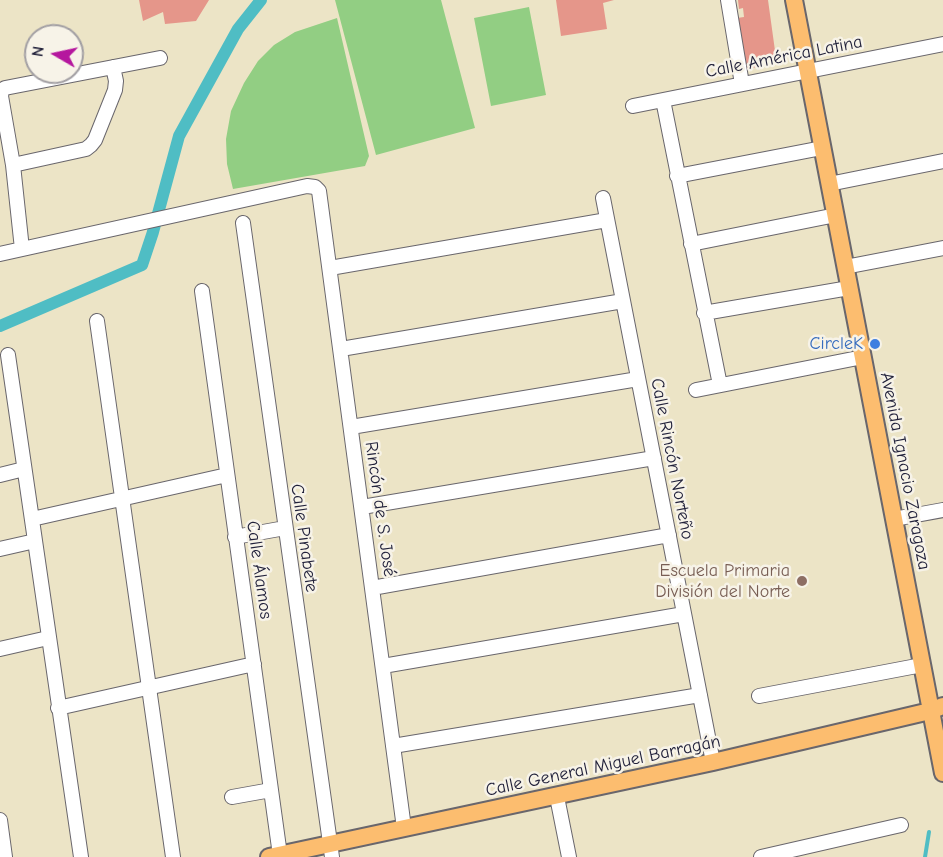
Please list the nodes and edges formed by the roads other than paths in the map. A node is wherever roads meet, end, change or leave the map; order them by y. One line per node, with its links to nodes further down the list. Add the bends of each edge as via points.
1 (728, 0): 7 (street)
2 (794, 0): 6 (main road, Avenida Ignacio Zaragoza)
3 (943, 44): 6 (street, Calle América Latina)
4 (160, 58): 5 (street)
5 (114, 67): 12 (street, via 115,90 91,145); 12 (street, via 3,90)
6 (807, 71): 7 (street, Calle América Latina); 10 (main road, Avenida Ignacio Zaragoza)
7 (742, 84): 8 (street, Calle América Latina)
8 (663, 100): 9 (street, Calle América Latina); 13 (street)
9 (633, 106)
10 (822, 148): 13 (street); 14 (main road, Avenida Ignacio Zaragoza)
11 (943, 160): 14 (street)
12 (13, 165): 21 (street)
13 (677, 176): 19 (street)
14 (829, 184): 16 (main road, Avenida Ignacio Zaragoza)
15 (603, 198): 17 (street, Calle Rincón Norteño)
16 (836, 214): 19 (street); 23 (main road, Avenida Ignacio Zaragoza)
17 (607, 220): 24 (street); 27 (street, Calle Rincón Norteño)
18 (243, 223): 48 (street, Calle Pinabete)
19 (690, 244): 28 (street)
20 (943, 248): 23 (street)
21 (22, 249): 22 (street); 24 (street, Rincón de S. José, via 307,186 315,187 320,195)
22 (0, 254)
23 (845, 267): 25 (main road, Avenida Ignacio Zaragoza)
24 (330, 268): 30 (street, Rincón de S. José)
25 (849, 288): 28 (street); 32 (main road, Avenida Ignacio Zaragoza)
26 (202, 291): 42 (street, Calle Álamos)
27 (623, 301): 30 (street); 33 (street, Calle Rincón Norteño)
28 (704, 313): 34 (street)
29 (97, 321): 43 (street)
30 (341, 349): 38 (street, Rincón de S. José)
31 (8, 355): 36 (street)
32 (863, 357): 34 (street); 47 (main road, Avenida Ignacio Zaragoza)
33 (638, 379): 38 (street); 39 (street, Calle Rincón Norteño)
34 (720, 385): 35 (street)
35 (696, 390)
36 (14, 400): 37 (street); 40 (street)
37 (0, 404)
38 (351, 427): 44 (street, Rincón de S. José)
39 (654, 458): 44 (street); 49 (street, Calle Rincón Norteño)
40 (24, 469): 41 (street); 46 (street)
41 (0, 475)
42 (227, 475): 43 (street); 50 (street, Calle Álamos)
43 (123, 498): 46 (street); 60 (street)
44 (362, 507): 53 (street, Rincón de S. José)
45 (943, 510): 47 (street)
46 (32, 519): 51 (street)
47 (894, 519): 58 (main road, Avenida Ignacio Zaragoza)
48 (285, 528): 50 (street); 74 (street, Calle Pinabete)
49 (669, 534): 53 (street); 54 (street, Calle Rincón Norteño)
50 (235, 537): 57 (street, Calle Álamos)
51 (35, 541): 52 (street); 55 (street)
52 (0, 549)
53 (372, 588): 59 (street, Rincón de S. José)
54 (684, 614): 59 (street); 61 (street, Calle Rincón Norteño)
55 (48, 638): 56 (street); 63 (street)
56 (0, 649)
57 (254, 664): 60 (street); 68 (street, Calle Álamos)
58 (922, 665): 62 (street); 64 (main road, Avenida Ignacio Zaragoza)
59 (383, 666): 65 (street, Rincón de S. José)
60 (150, 687): 63 (street); 78 (street)
61 (700, 694): 65 (street); 66 (street, Calle Rincón Norteño)
62 (759, 696)
63 (58, 708): 77 (street)
64 (937, 708): 66 (main road, Calle General Miguel Barragán); 67 (main road, Avenida Ignacio Zaragoza)
65 (393, 746): 73 (street, Rincón de S. José)
66 (713, 762): 70 (main road, Calle General Miguel Barragán)
67 (943, 773)
68 (271, 790): 69 (street); 75 (street, Calle Álamos)
69 (232, 797)
70 (557, 797): 73 (main road, Calle General Miguel Barragán); 79 (street)
71 (0, 820): 76 (street)
72 (901, 825): 80 (street)
73 (404, 828): 74 (main road, Calle General Miguel Barragán)
74 (331, 850): 75 (main road, Calle General Miguel Barragán)
75 (275, 856)
76 (5, 857)
77 (81, 857)
78 (174, 857)
79 (569, 857)
80 (761, 857)

